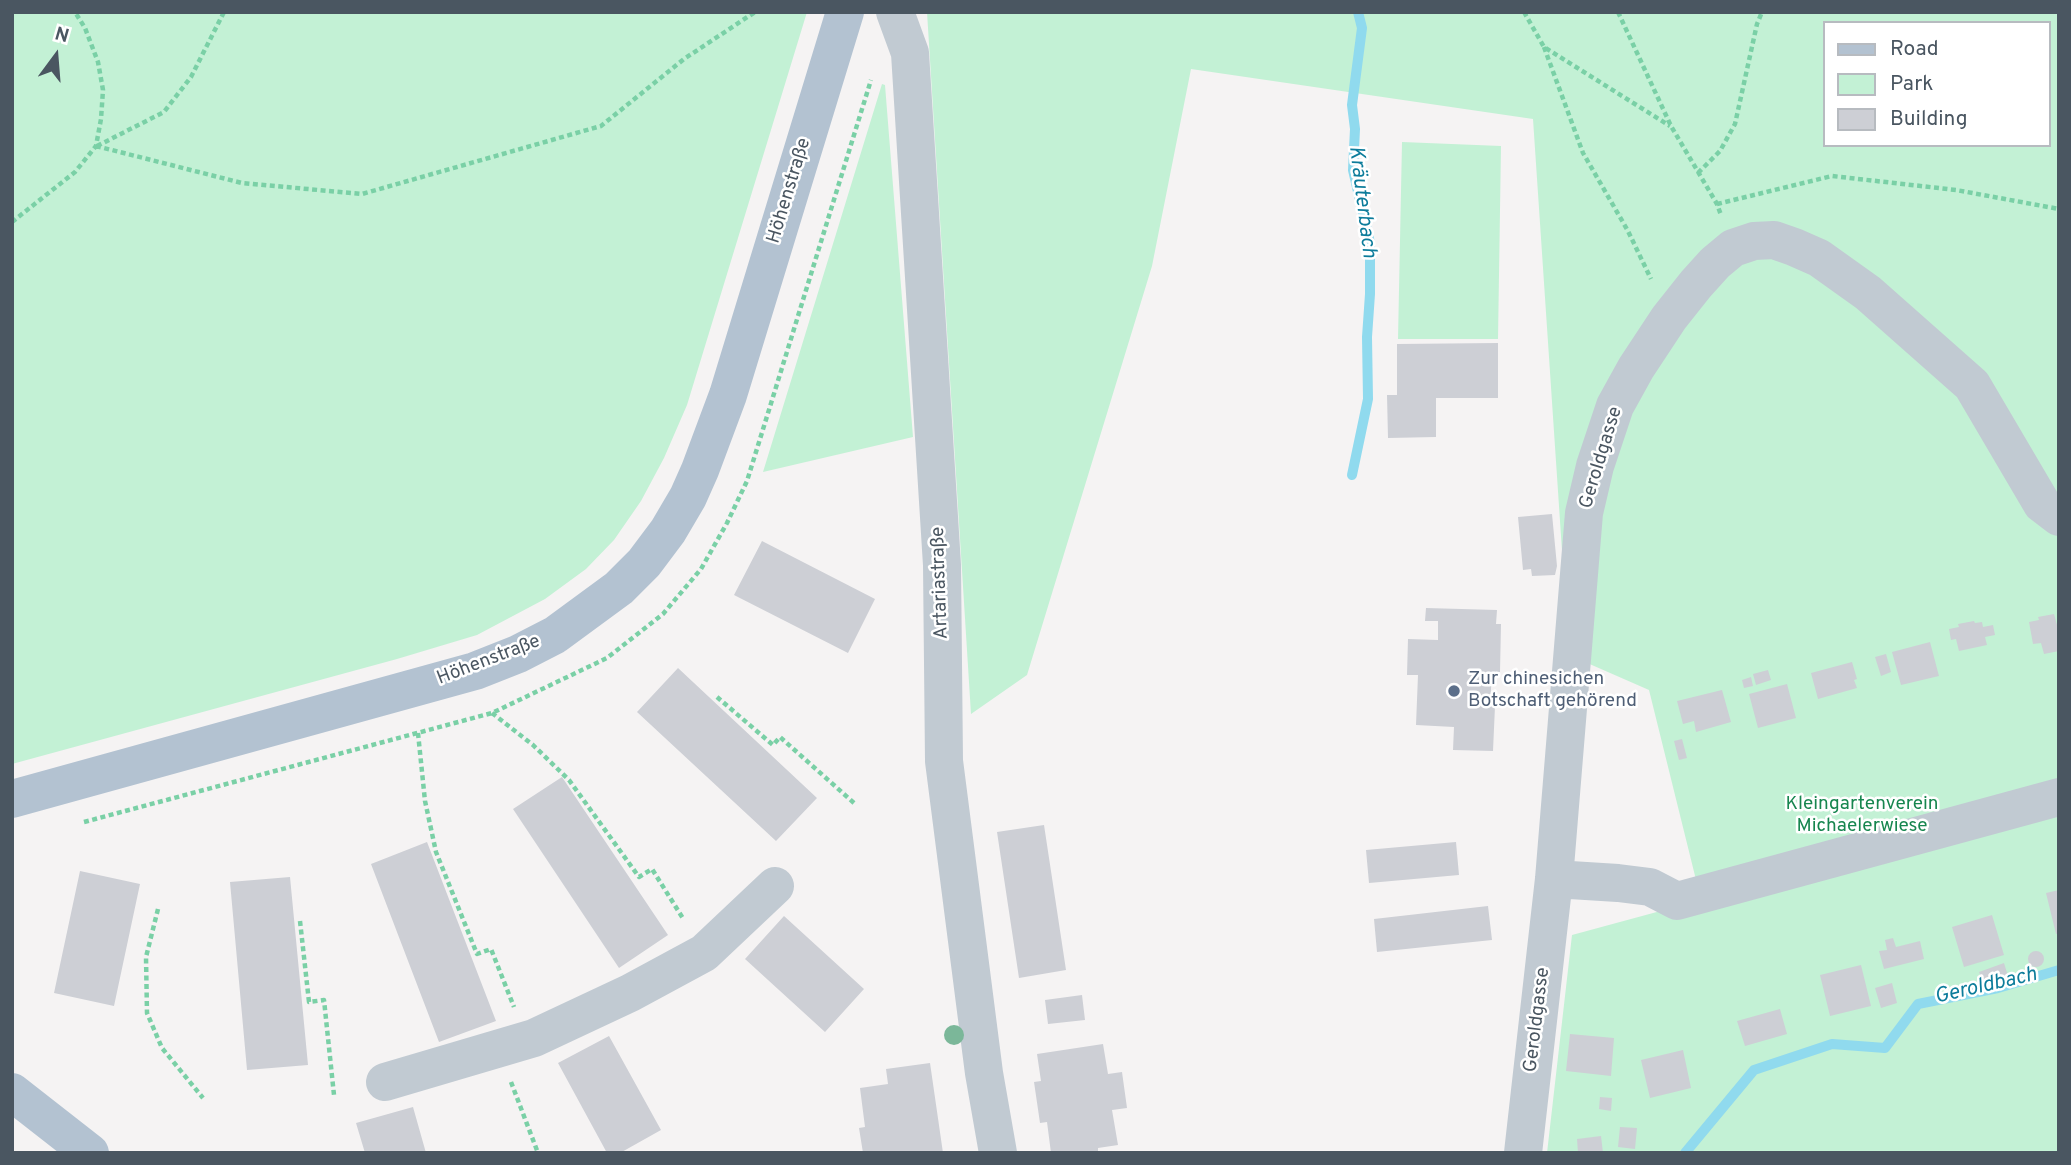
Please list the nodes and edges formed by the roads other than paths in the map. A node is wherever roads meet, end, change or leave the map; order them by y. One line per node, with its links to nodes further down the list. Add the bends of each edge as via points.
1 (845, 12): 5 (main road, Höhenstraße, via 728,395 700,470 668,531 619,588 555,635 475,671)
2 (895, 12): 11 (street, Artariastraße, via 909,53 942,565 944,761 982,1059)
3 (2059, 517): 6 (street, Geroldgasse, via 2042,504 1972,385 1868,293 1819,258 1774,240 1733,248 1669,318 1636,368 1615,406 1595,466 1584,513)
4 (2059, 797): 6 (street, via 1677,901 1650,887)
5 (17, 800)
6 (1555, 879): 12 (street, Geroldgasse)
7 (775, 886): 8 (street, via 704,953 630,993 528,1040)
8 (385, 1082)
9 (12, 1092): 10 (main road)
10 (90, 1153)
11 (999, 1153)
12 (1523, 1153)

